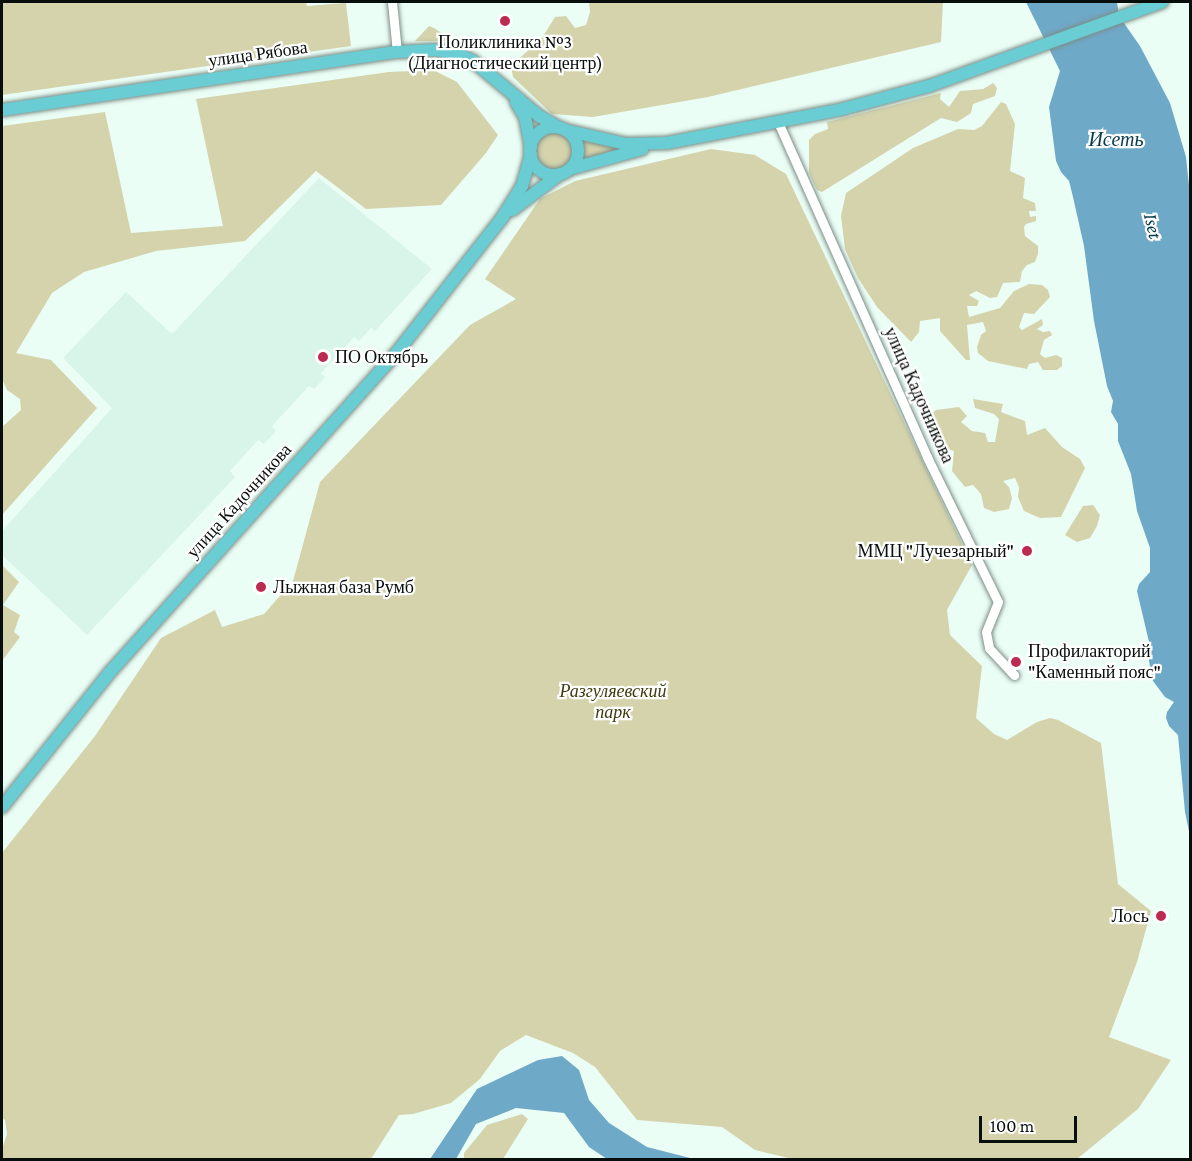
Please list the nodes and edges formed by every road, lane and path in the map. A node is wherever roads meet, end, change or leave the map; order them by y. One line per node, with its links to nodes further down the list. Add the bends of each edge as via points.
1 (392, 2): 5 (street)
2 (1156, 2): 4 (main road)
3 (1162, 2): 4 (main road)
4 (1141, 10): 8 (main road, via 891,98)
5 (397, 52): 6 (main road, улица Рябова, via 458,53); 7 (main road, улица Рябова)
6 (508, 91): 9 (main road, via 545,121); 11 (main road, via 525,117)
7 (2, 110)
8 (778, 122): 10 (main road); 14 (street, улица Кадочникова, via 923,447 998,602 986,632 989,648)
9 (563, 129): 10 (main road, via 626,144); 11 (main road, via 543,130 535,137); 12 (main road, via 574,138 578,148 576,159)
10 (667, 143): 12 (main road)
11 (531, 151): 12 (main road, via 543,172); 13 (main road, via 522,186)
12 (565, 171): 13 (main road)
13 (502, 219): 15 (main road, улица Кадочникова, via 398,351 111,671)
14 (1014, 675)
15 (2, 807)

